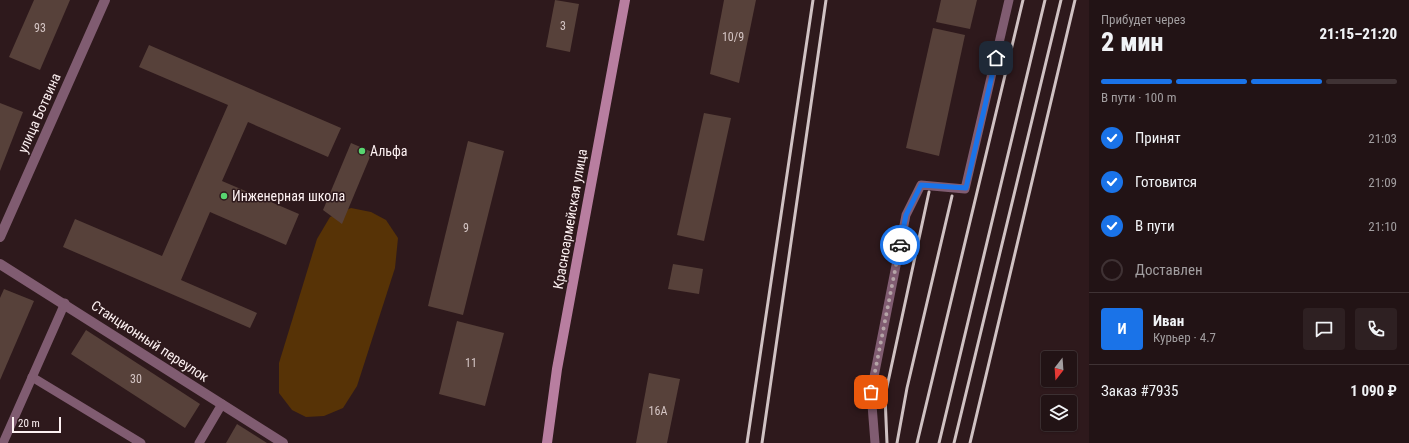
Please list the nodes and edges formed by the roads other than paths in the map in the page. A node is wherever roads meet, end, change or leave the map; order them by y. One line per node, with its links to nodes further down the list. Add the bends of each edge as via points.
1 (104, 0): 4 (street, улица Ботвина)
2 (625, 0): 13 (street, Красноармейская улица, via 557,369)
3 (1009, 0): 14 (lane, via 966,188 921,185 906,215 871,392)
4 (0, 237)
5 (0, 264): 6 (street, Станционный переулок)
6 (65, 303): 7 (lane); 8 (street, Станционный переулок)
7 (32, 377): 9 (lane); 10 (lane)
8 (222, 404): 11 (lane); 12 (street, Станционный переулок)
9 (3, 443)
10 (141, 443)
11 (198, 443)
12 (284, 443)
13 (547, 443)
14 (875, 443)

